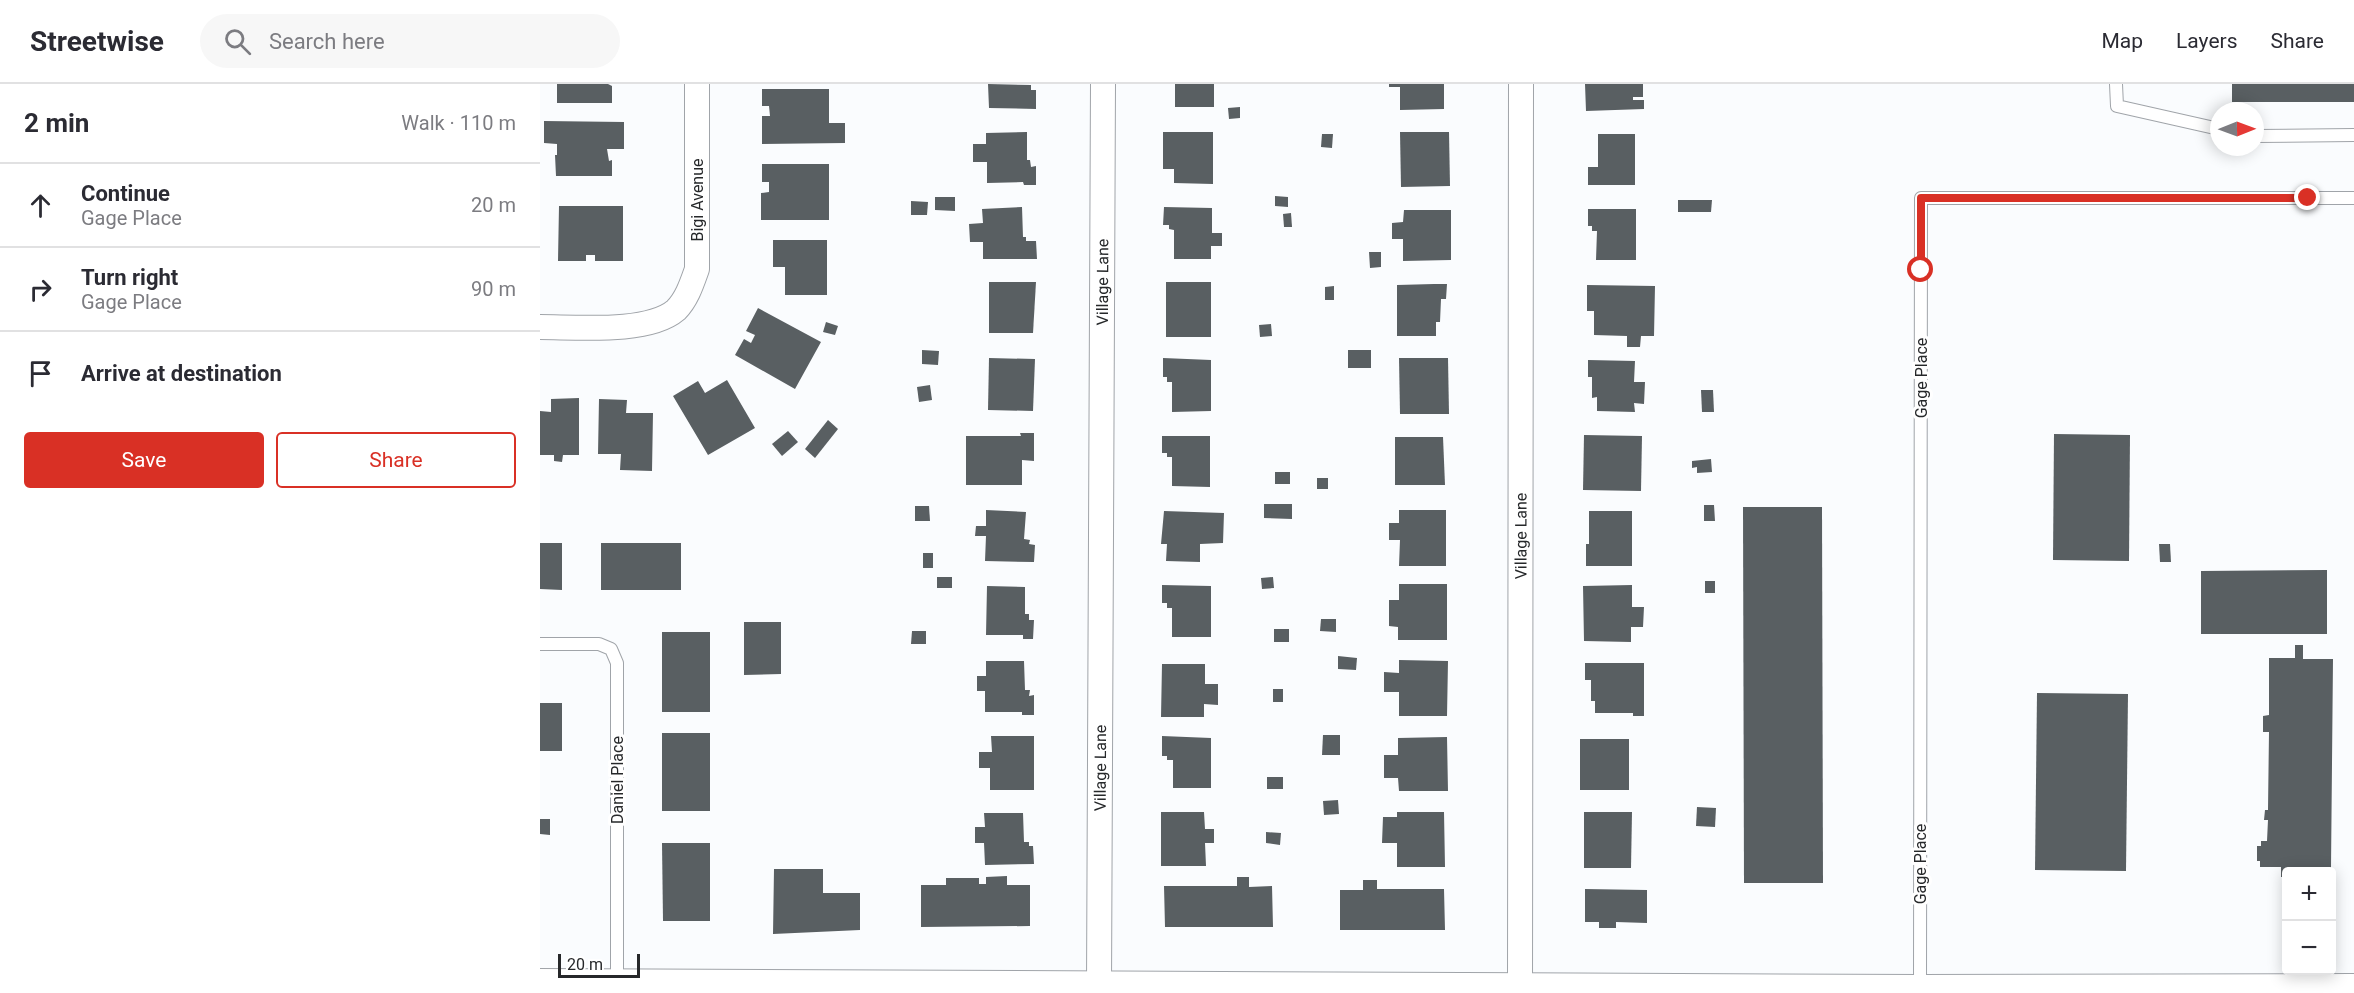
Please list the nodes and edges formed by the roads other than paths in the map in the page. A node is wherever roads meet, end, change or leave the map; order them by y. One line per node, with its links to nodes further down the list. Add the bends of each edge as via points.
1 (697, 84): 9 (street, Bigi Avenue, via 697,269 689,291 675,310 654,322)
2 (1103, 84): 13 (street, Village Lane)
3 (1521, 84): 14 (street, Village Lane)
4 (2116, 84): 5 (lane, via 2117,106)
5 (2210, 127)
6 (2354, 135): 7 (lane)
7 (2264, 136)
8 (2354, 198): 19 (lane, Gage Place, via 1921,198)
9 (540, 327)
10 (540, 644): 12 (lane, Daniel Place, via 599,644 611,649 617,663)
11 (540, 984): 12 (street)
12 (617, 984): 15 (street)
13 (1099, 986): 16 (street); 18 (street)
14 (1520, 988): 18 (street); 20 (street)
15 (721, 989): 16 (street)
16 (758, 989)
17 (2354, 989): 21 (street)
18 (1445, 990)
19 (1920, 990): 20 (street); 21 (street)
20 (1723, 991)
21 (2022, 991)

